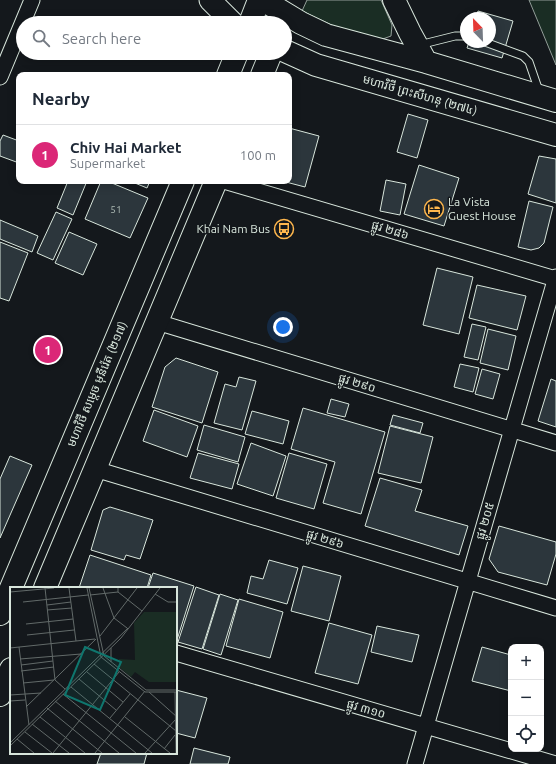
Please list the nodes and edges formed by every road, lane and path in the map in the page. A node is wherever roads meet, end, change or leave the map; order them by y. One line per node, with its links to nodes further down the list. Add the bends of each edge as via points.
1 (32, 0): 7 (street)
2 (210, 0): 8 (main road)
3 (259, 0): 9 (main road)
4 (263, 0): 6 (main road)
5 (394, 0): 13 (main road)
6 (288, 13): 13 (main road, via 326,35)
7 (25, 16)
8 (226, 16)
9 (253, 16)
10 (460, 36): 13 (lane)
11 (16, 38): 19 (street)
12 (496, 46): 20 (lane, via 523,56 529,62)
13 (410, 51): 20 (main road)
14 (292, 54): 21 (main road, មហាវិថី ព្រះសីហនុ (២៧៤), via 316,65)
15 (234, 60): 17 (main road)
16 (268, 60): 18 (main road)
17 (229, 72)
18 (263, 72)
19 (0, 77)
20 (549, 99)
21 (556, 134)
22 (182, 184): 31 (main road, មហាវិថី សម្តេច មុនីរ៉េត (២១៧))
23 (215, 184): 26 (main road)
24 (234, 184): 25 (street, ផ្លូវ ២៨៦)
25 (556, 279): 27 (street, ផ្លូវ ២០៥)
26 (157, 322): 27 (street, ផ្លូវ ២៩០); 29 (main road)
27 (512, 430): 28 (street, ផ្លូវ ២៩០); 30 (street, ផ្លូវ ២០៥)
28 (556, 443)
29 (95, 469): 30 (street, ផ្លូវ ២៩៦); 32 (main road)
30 (468, 581): 34 (street, ផ្លូវ ២៩៦); 39 (street, ផ្លូវ ២០៥)
31 (11, 587)
32 (45, 587)
33 (10, 590): 35 (main road, មហាវិថី សម្តេច មុនីរ៉េត (២១៧))
34 (556, 608)
35 (0, 614)
36 (177, 653): 39 (street, ផ្លូវ ៣១០)
37 (10, 671): 38 (main road)
38 (0, 695)
39 (426, 726): 40 (street, ផ្លូវ ២០៥); 41 (street, ផ្លូវ ៣១០)
40 (415, 764)
41 (556, 764)

